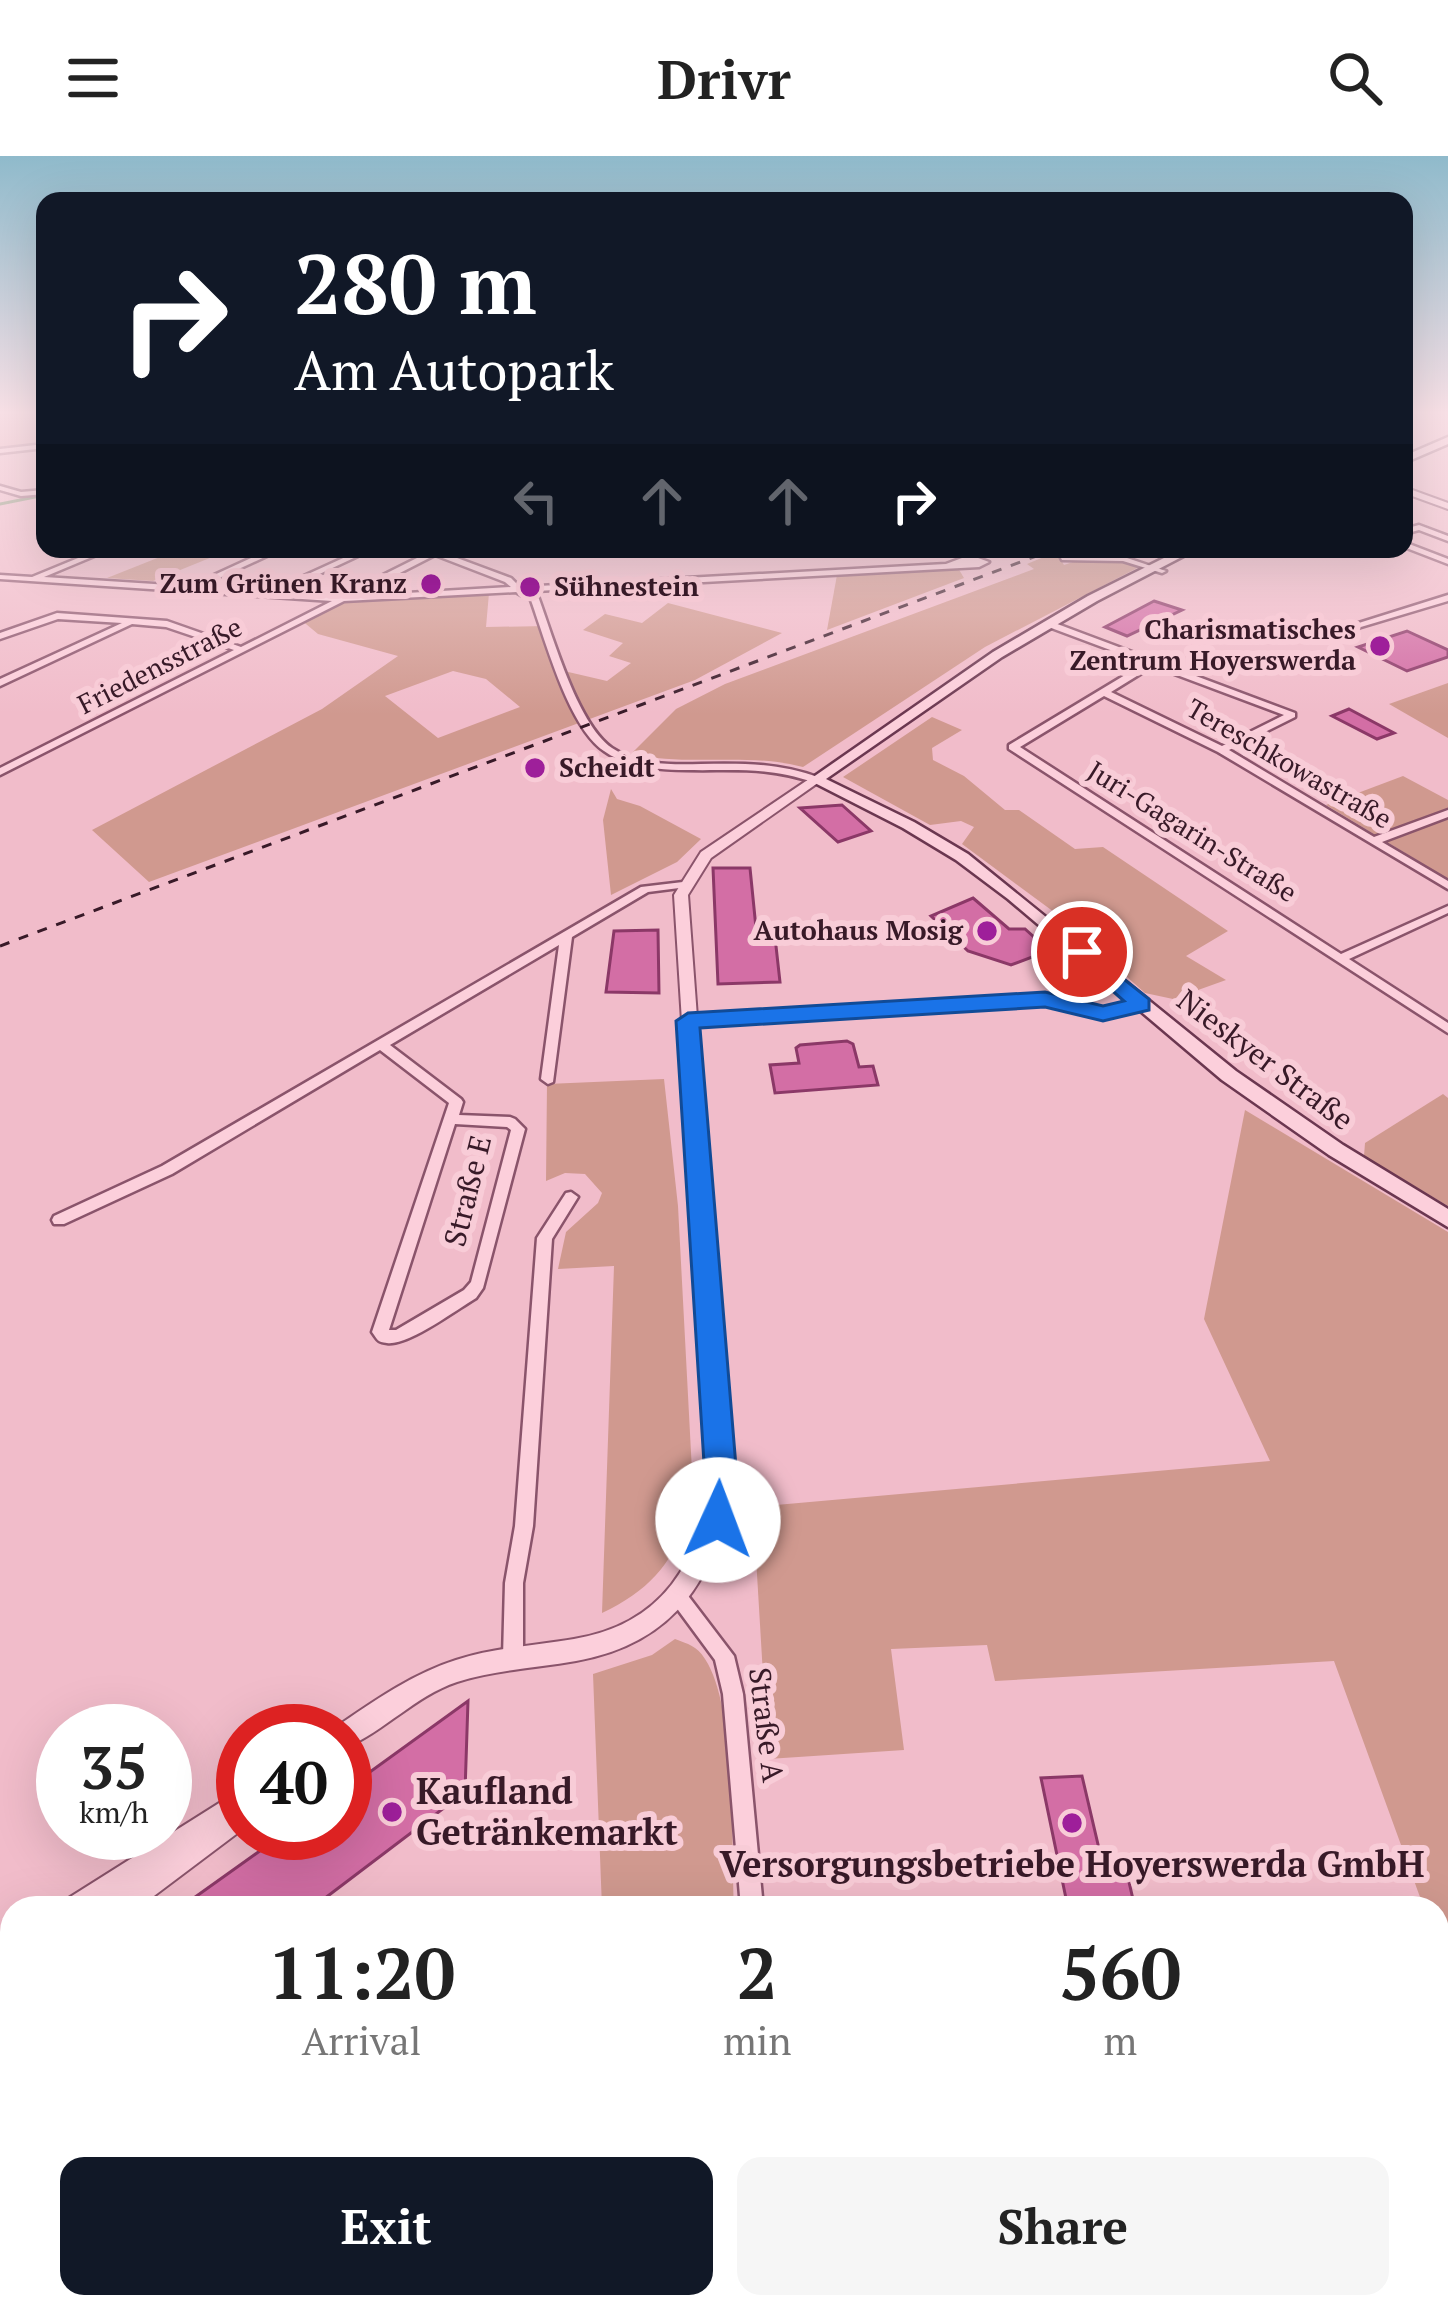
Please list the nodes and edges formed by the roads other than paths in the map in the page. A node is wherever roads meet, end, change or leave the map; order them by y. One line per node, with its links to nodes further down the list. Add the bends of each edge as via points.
1 (1413, 529): 2 (street)
2 (1448, 539)
3 (1413, 548): 12 (street)
4 (85, 558): 16 (street)
5 (257, 558): 17 (street)
6 (350, 558): 17 (street, via 296,583)
7 (424, 558): 20 (street, Friedensstraße)
8 (455, 558): 19 (street)
9 (1065, 558): 14 (street)
10 (1176, 558): 14 (main road)
11 (1186, 558): 14 (main road)
12 (1448, 562)
13 (950, 566): 19 (street)
14 (1157, 569): 23 (main road)
15 (0, 578): 16 (street)
16 (32, 580): 18 (street)
17 (205, 581): 18 (street)
18 (189, 590): 20 (street)
19 (526, 591): 20 (street); 32 (street, via 596,740 641,762 765,764)
20 (340, 599): 26 (street, Friedensstraße)
21 (1447, 599): 24 (street)
22 (134, 621): 25 (street, via 48,616); 26 (street, via 178,626); 28 (street)
23 (1051, 623): 27 (street); 32 (main road)
24 (1330, 633)
25 (0, 635)
26 (239, 649): 31 (street, Friedensstraße)
27 (1154, 662): 29 (street); 30 (street, via 1292,715)
28 (0, 683)
29 (1103, 692): 30 (street, Tereschkowastraße); 39 (street, Juri-Gagarin-Straße, via 1018,740 1015,750)
30 (1222, 750): 34 (street, Tereschkowastraße)
31 (0, 772)
32 (816, 779): 35 (street, via 706,855); 40 (main road, Nieskyer Straße, via 958,855)
33 (1448, 813): 34 (street)
34 (1374, 841): 36 (street, Tereschkowastraße)
35 (683, 885): 38 (street, via 645,889); 41 (street)
36 (1448, 886)
37 (1448, 909): 39 (street)
38 (566, 938): 43 (street); 44 (street)
39 (1342, 958): 42 (street, Juri-Gagarin-Straße)
40 (1141, 1004): 41 (street, via 1103,1013 1045,999); 47 (main road, Nieskyer Straße, via 1302,1131)
41 (688, 1021): 49 (street, via 721,1479 704,1560)
42 (1448, 1028)
43 (382, 1045): 45 (street, Straße E, via 451,1095); 48 (street, via 167,1170)
44 (548, 1079)
45 (451, 1119): 45 (street, Straße E, via 387,1305 385,1337 399,1336 478,1284 518,1129)
46 (572, 1197): 50 (street, via 545,1238)
47 (1448, 1219)
48 (59, 1220)
49 (679, 1599): 50 (street, via 644,1626 595,1647); 56 (street, Straße A, via 724,1656)
50 (513, 1657): 51 (street, via 452,1673)
51 (372, 1717)
52 (216, 1817): 54 (street)
53 (216, 1834): 55 (street)
54 (95, 1896)
55 (132, 1896)
56 (751, 1896)

